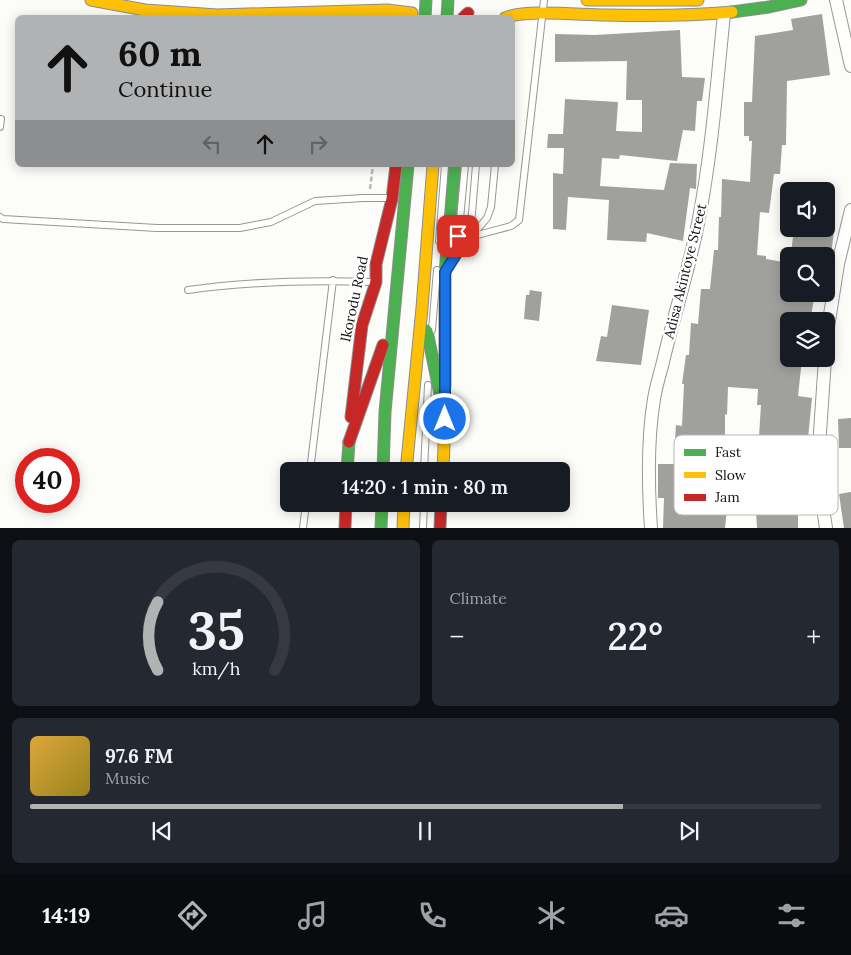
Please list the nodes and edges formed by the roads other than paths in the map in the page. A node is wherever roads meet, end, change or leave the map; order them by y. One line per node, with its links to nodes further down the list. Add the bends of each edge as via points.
1 (92, 0): 13 (main road, via 145,10 217,15 387,10)
2 (413, 0): 13 (main road)
3 (426, 0): 14 (main road)
4 (448, 0): 15 (main road)
5 (469, 0): 16 (main road)
6 (544, 0): 11 (lane)
7 (587, 0): 8 (main road)
8 (698, 0)
9 (801, 0): 12 (main road)
10 (836, 0): 18 (street)
11 (542, 14): 12 (main road); 17 (main road); 32 (lane, via 518,220 511,226)
12 (724, 14): 70 (street, Adisa Akintoye Street, via 699,218 654,398 649,442)
13 (411, 15)
14 (425, 15)
15 (447, 15)
16 (463, 15)
17 (512, 15)
18 (851, 66)
19 (1, 119): 20 (lane)
20 (0, 127)
21 (396, 167): 29 (main road, Ikorodu Road)
22 (408, 167): 42 (main road)
23 (433, 167): 40 (main road)
24 (446, 167): 33 (lane)
25 (455, 167): 36 (main road)
26 (465, 167): 34 (lane)
27 (476, 167): 32 (lane)
28 (495, 167): 32 (lane, via 491,207 487,218)
29 (392, 198): 31 (lane, via 315,202 271,222 240,228 157,228); 38 (main road, Ikorodu Road, via 376,264)
30 (851, 210): 41 (street)
31 (0, 217)
32 (470, 237): 34 (lane)
33 (438, 252)
34 (457, 253): 36 (lane)
35 (438, 261): 43 (lane)
36 (445, 272): 45 (main road)
37 (333, 280): 38 (lane); 39 (lane, via 236,283); 48 (lane)
38 (376, 282): 47 (main road, Ikorodu Road, via 362,325)
39 (188, 290)
40 (422, 308): 43 (main road); 52 (main road)
41 (830, 312)
42 (394, 313): 47 (main road); 50 (lane, via 379,421); 51 (main road)
43 (431, 349): 45 (main road); 53 (lane)
44 (824, 367): 46 (street)
45 (445, 419): 54 (main road)
46 (820, 435)
47 (349, 442): 49 (main road, Ikorodu Road)
48 (311, 462)
49 (348, 462)
50 (377, 462)
51 (383, 462)
52 (407, 462)
53 (425, 462)
54 (443, 462)
55 (305, 512): 63 (lane)
56 (346, 512): 64 (main road)
57 (376, 512): 65 (lane)
58 (382, 512): 66 (main road)
59 (404, 512): 67 (main road)
60 (424, 512): 68 (lane)
61 (441, 512): 69 (main road)
62 (824, 515): 71 (street)
63 (303, 528)
64 (345, 528)
65 (375, 528)
66 (381, 528)
67 (403, 528)
68 (423, 528)
69 (440, 528)
70 (651, 528)
71 (826, 528)

